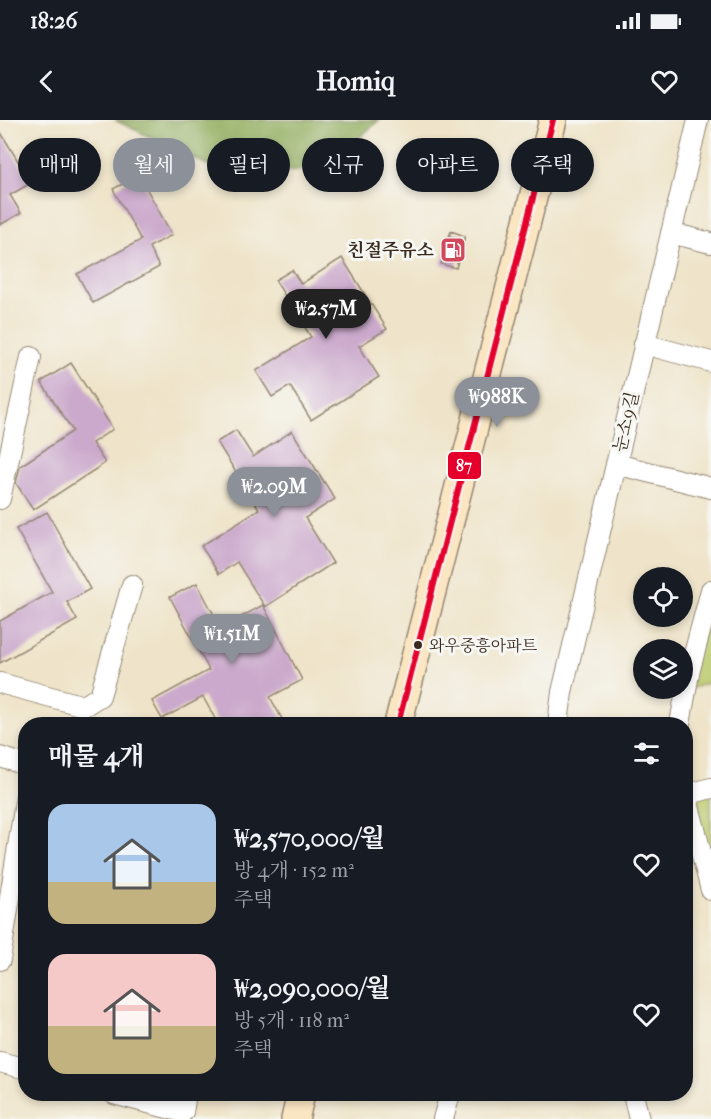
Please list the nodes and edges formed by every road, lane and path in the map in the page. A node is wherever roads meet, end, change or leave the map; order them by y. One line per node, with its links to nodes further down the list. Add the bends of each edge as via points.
1 (553, 120): 14 (main road)
2 (698, 120): 3 (street, 눈소9길)
3 (671, 233): 4 (street); 5 (street, 눈소9길)
4 (711, 243)
5 (644, 344): 7 (street); 8 (street, 눈소9길)
6 (31, 357): 10 (street)
7 (711, 362)
8 (616, 464): 9 (street); 15 (street, 눈소9길)
9 (711, 488)
10 (0, 499)
11 (132, 585): 13 (street, via 100,696 84,706)
12 (711, 590): 16 (street, via 688,673)
13 (0, 683)
14 (400, 717)
15 (559, 717)
16 (681, 717)
17 (0, 757): 18 (street)
18 (18, 763)
19 (711, 788): 20 (street)
20 (693, 793)
21 (693, 822): 22 (street)
22 (711, 890)
23 (18, 894): 24 (street)
24 (16, 918): 25 (street)
25 (0, 960)
26 (0, 1062): 27 (street)
27 (18, 1067)
28 (141, 1101): 29 (street, via 183,1112)
29 (185, 1101)
30 (299, 1101): 33 (main road)
31 (448, 1101): 34 (street)
32 (635, 1101): 35 (street)
33 (295, 1119)
34 (443, 1119)
35 (639, 1119)

